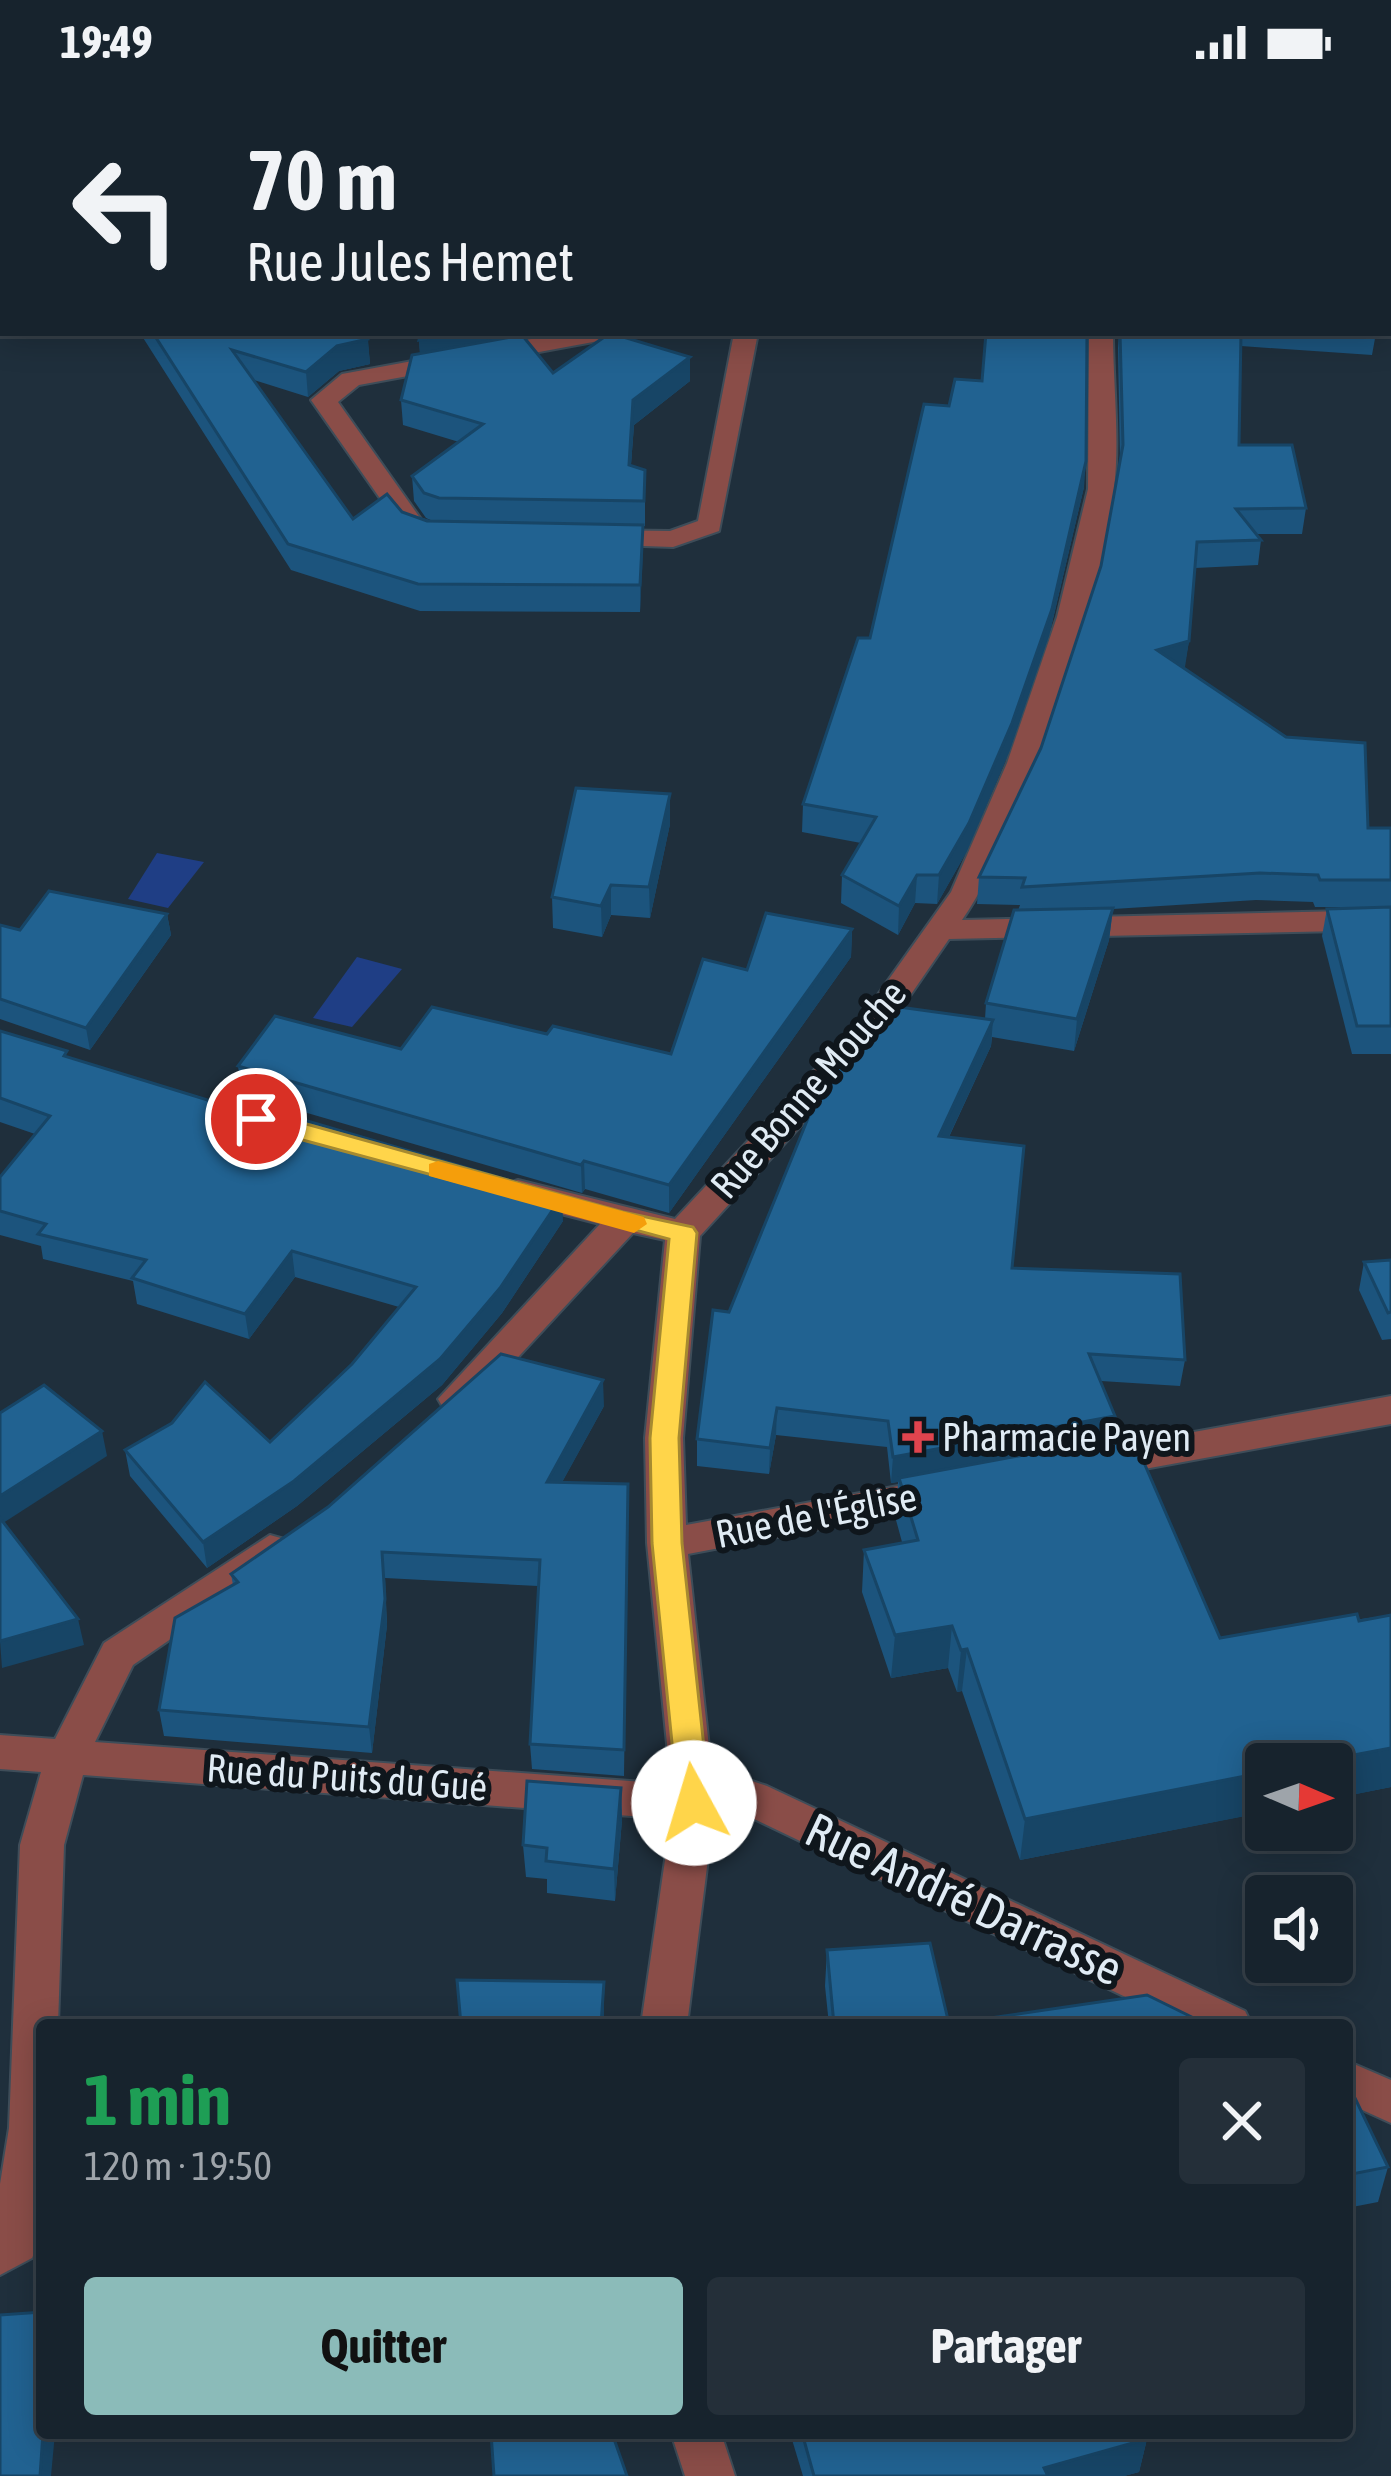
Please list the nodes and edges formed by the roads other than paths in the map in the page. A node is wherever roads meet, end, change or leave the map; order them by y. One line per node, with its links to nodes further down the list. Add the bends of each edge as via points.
1 (588, 336): 4 (street, via 351,380 324,400 414,528)
2 (745, 336): 5 (street, via 710,525 673,539)
3 (1101, 336): 7 (street, Rue Bonne Mouche, via 1101,489 1071,617 1022,763 966,892)
4 (462, 536)
5 (556, 537)
6 (1391, 920): 7 (street)
7 (939, 930): 10 (street, Rue Bonne Mouche, via 868,1031)
8 (485, 1183): 9 (street)
9 (623, 1222): 10 (street); 12 (street)
10 (683, 1233): 16 (street, Rue Bonne Mouche, via 664,1438)
11 (1391, 1410): 13 (street)
12 (422, 1429)
13 (1065, 1469)
14 (995, 1482): 16 (street, Rue de l'Église)
15 (295, 1534): 18 (street, via 118,1654)
16 (667, 1543): 19 (street, Rue Bonne Mouche)
17 (0, 1752): 18 (street, Rue du Puits du Gué)
18 (67, 1756): 19 (street, Rue du Puits du Gué); 24 (street, via 42,1846 32,2128 15,2242)
19 (694, 1803): 20 (street, Rue Bonne Mouche); 21 (street, Rue André Darrasse, via 752,1798)
20 (665, 2019)
21 (1216, 2019)
22 (1353, 2084): 23 (street)
23 (1391, 2102)
24 (0, 2253)
25 (698, 2439): 26 (street)
26 (710, 2476)

